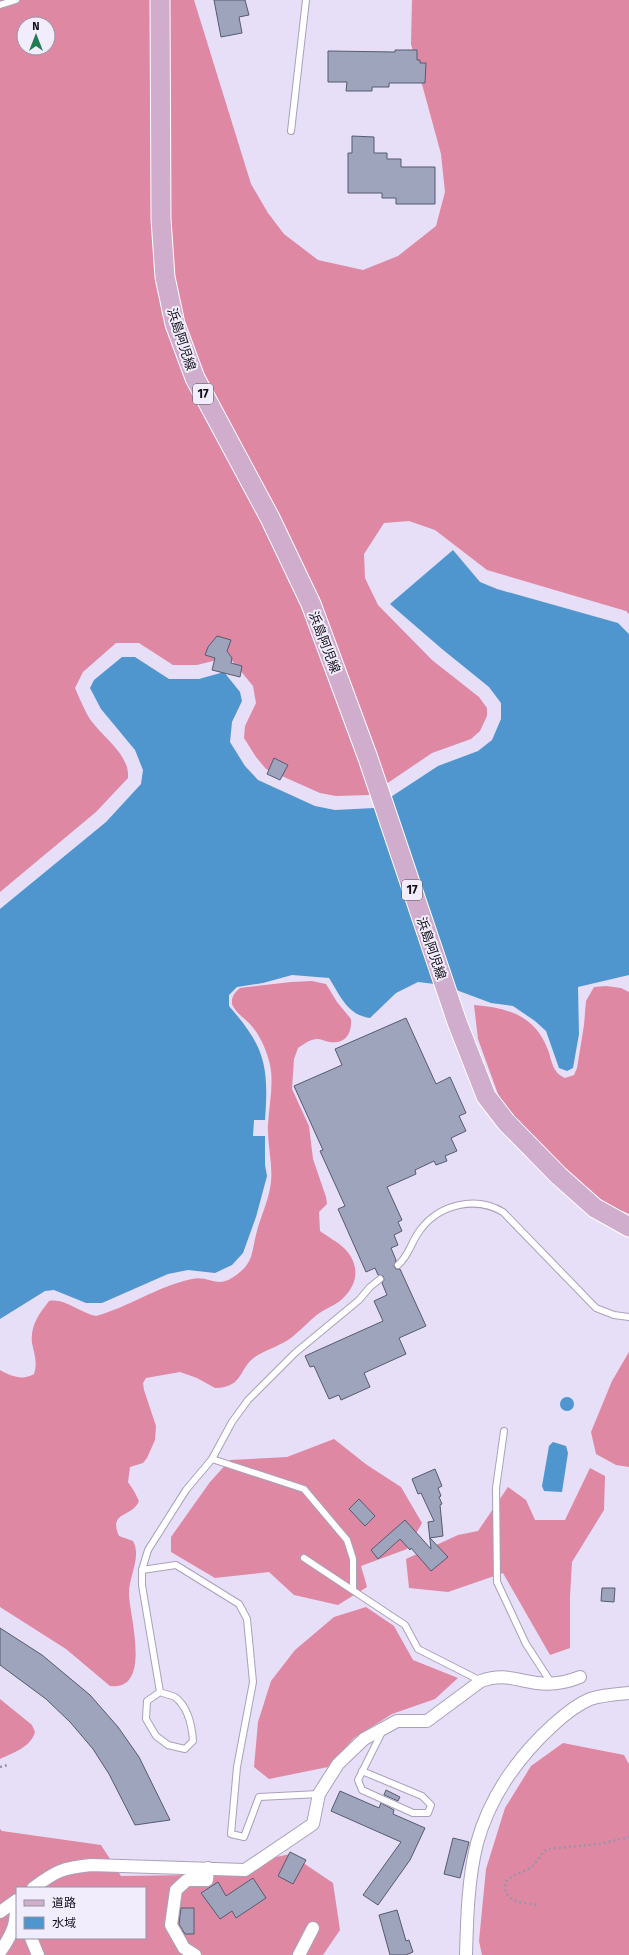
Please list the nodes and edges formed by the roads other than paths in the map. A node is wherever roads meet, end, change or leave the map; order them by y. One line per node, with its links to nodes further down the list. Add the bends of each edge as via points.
1 (16, 0): 4 (lane)
2 (160, 0): 6 (main road, 浜島阿児線 / 17, via 165,277 175,324 195,378 270,518 311,604 368,758 457,1022 486,1096 506,1122 559,1176 595,1208)
3 (306, 0): 5 (lane)
4 (0, 5)
5 (291, 131)
6 (629, 1227)
7 (398, 1265): 9 (lane, via 407,1258 412,1242 432,1216 463,1204 483,1203 503,1212 596,1308 614,1315)
8 (380, 1279): 11 (lane, via 370,1286 359,1300 295,1352 248,1400 232,1422)
9 (629, 1317)
10 (504, 1431): 17 (lane, via 496,1488 497,1582 526,1644)
11 (212, 1460): 13 (lane, via 186,1490 148,1550); 14 (lane, via 304,1490 347,1540 353,1559)
12 (304, 1558): 14 (lane)
13 (142, 1570): 18 (lane, via 142,1585); 22 (lane, via 176,1564 239,1604 247,1619 253,1682 236,1768 232,1834 244,1837 260,1797)
14 (353, 1590): 16 (lane, via 405,1624 418,1649)
15 (580, 1677): 17 (street, via 566,1683)
16 (481, 1681): 17 (street, via 506,1676); 20 (street, via 427,1721 397,1722)
17 (552, 1684)
18 (160, 1692): 18 (lane, via 175,1698 186,1712 192,1728 193,1741 185,1749 168,1745 156,1736 146,1719 147,1702)
19 (629, 1693): 34 (street, via 591,1699 565,1715 534,1742 494,1797 477,1844)
20 (384, 1729): 21 (lane); 22 (street, via 364,1739 338,1764)
21 (362, 1771): 21 (lane, via 358,1780 362,1790 413,1813 428,1813 431,1805 422,1796)
22 (319, 1794): 23 (street, via 313,1824 251,1866 245,1870)
23 (208, 1868): 24 (street, via 91,1865 68,1867); 32 (street, via 207,1880 187,1880 176,1890 171,1925 184,1948)
24 (35, 1887)
25 (16, 1900): 26 (street)
26 (0, 1912)
27 (16, 1921): 30 (street, via 11,1937)
28 (313, 1928): 33 (street)
29 (31, 1939): 31 (street)
30 (0, 1952)
31 (38, 1955)
32 (195, 1955)
33 (299, 1955)
34 (466, 1955)

